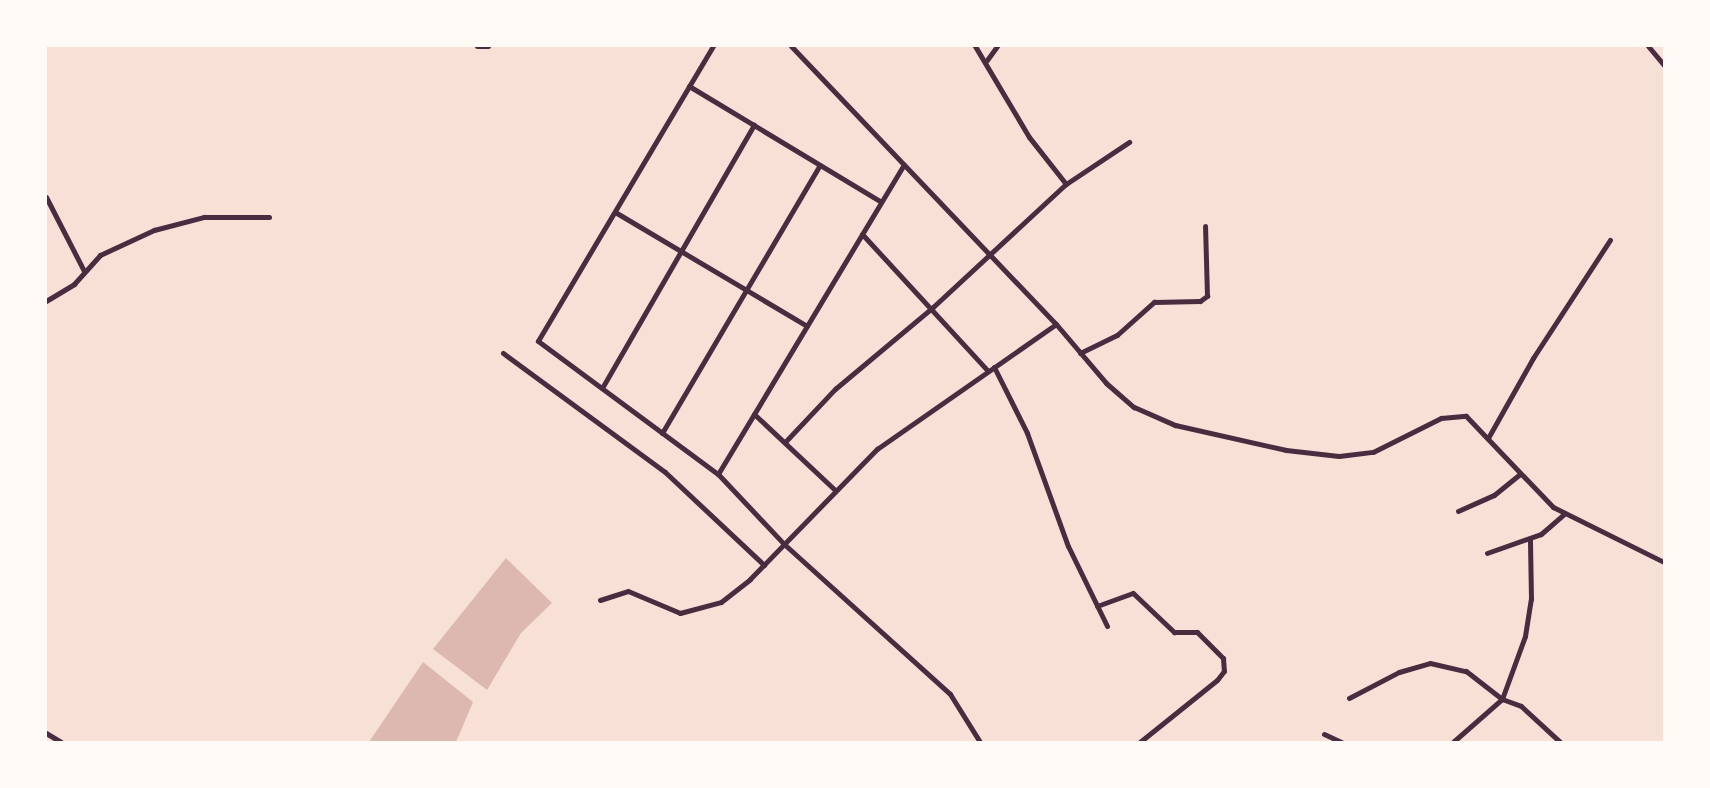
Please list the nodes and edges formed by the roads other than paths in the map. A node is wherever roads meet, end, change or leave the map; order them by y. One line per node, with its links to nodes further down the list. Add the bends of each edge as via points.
1 (477, 46): 2 (street)
2 (488, 46)
3 (713, 46): 10 (street)
4 (791, 46): 14 (street)
5 (975, 46): 8 (street)
6 (996, 46): 8 (street)
7 (1648, 46): 9 (street)
8 (987, 60): 15 (street, via 1029,137)
9 (1664, 65)
10 (689, 86): 11 (street); 18 (street)
11 (754, 125): 13 (street); 23 (street)
12 (1129, 142): 15 (street)
13 (820, 165): 17 (street); 26 (street)
14 (904, 165): 17 (street); 24 (street)
15 (1066, 184): 24 (street)
16 (46, 197): 25 (street)
17 (881, 202): 21 (street)
18 (615, 212): 23 (street); 34 (street, via 538,341)
19 (269, 217): 25 (street, via 173,222 116,246)
20 (1205, 226): 32 (street, via 1207,296 1200,301 1154,302 1117,335)
21 (862, 234): 28 (street); 30 (street)
22 (1610, 240): 37 (street, via 1533,358)
23 (680, 253): 26 (street); 34 (street)
24 (990, 255): 28 (street); 29 (street)
25 (84, 271): 27 (street, via 75,284)
26 (747, 292): 30 (street); 36 (street)
27 (46, 302)
28 (933, 307): 33 (street); 38 (street, via 844,381)
29 (1056, 324): 32 (street); 33 (street)
30 (807, 326): 35 (street)
31 (503, 353): 48 (street, via 665,472)
32 (1080, 353): 37 (street, via 1121,396 1156,418 1286,450 1364,455 1452,415 1466,416)
33 (991, 369): 41 (street, via 893,435); 50 (street, via 1027,433 1068,546)
34 (601, 388): 36 (street)
35 (754, 414): 38 (street); 39 (street)
36 (662, 433): 39 (street)
37 (1488, 438): 40 (street)
38 (785, 442): 41 (street)
39 (718, 474): 45 (street)
40 (1520, 474): 42 (street, via 1494,495); 43 (street)
41 (834, 489): 45 (street)
42 (1458, 511)
43 (1564, 514): 44 (street); 47 (street)
44 (1530, 539): 46 (street); 53 (street, via 1527,626)
45 (784, 544): 48 (street); 57 (street, via 944,689)
46 (1487, 553)
47 (1664, 562)
48 (764, 565): 49 (street, via 733,594 706,609 673,612 628,591)
49 (600, 600)
50 (1097, 606): 51 (street); 58 (street, via 1133,593 1174,632 1197,632 1223,658 1224,671 1217,680)
51 (1107, 626)
52 (1349, 698): 53 (street, via 1398,672 1430,663 1466,671)
53 (1502, 699): 60 (street); 61 (street, via 1521,706)
54 (46, 733): 56 (street)
55 (1324, 734): 59 (street)
56 (61, 743)
57 (980, 743)
58 (1140, 743)
59 (1341, 743)
60 (1453, 743)
61 (1560, 743)

